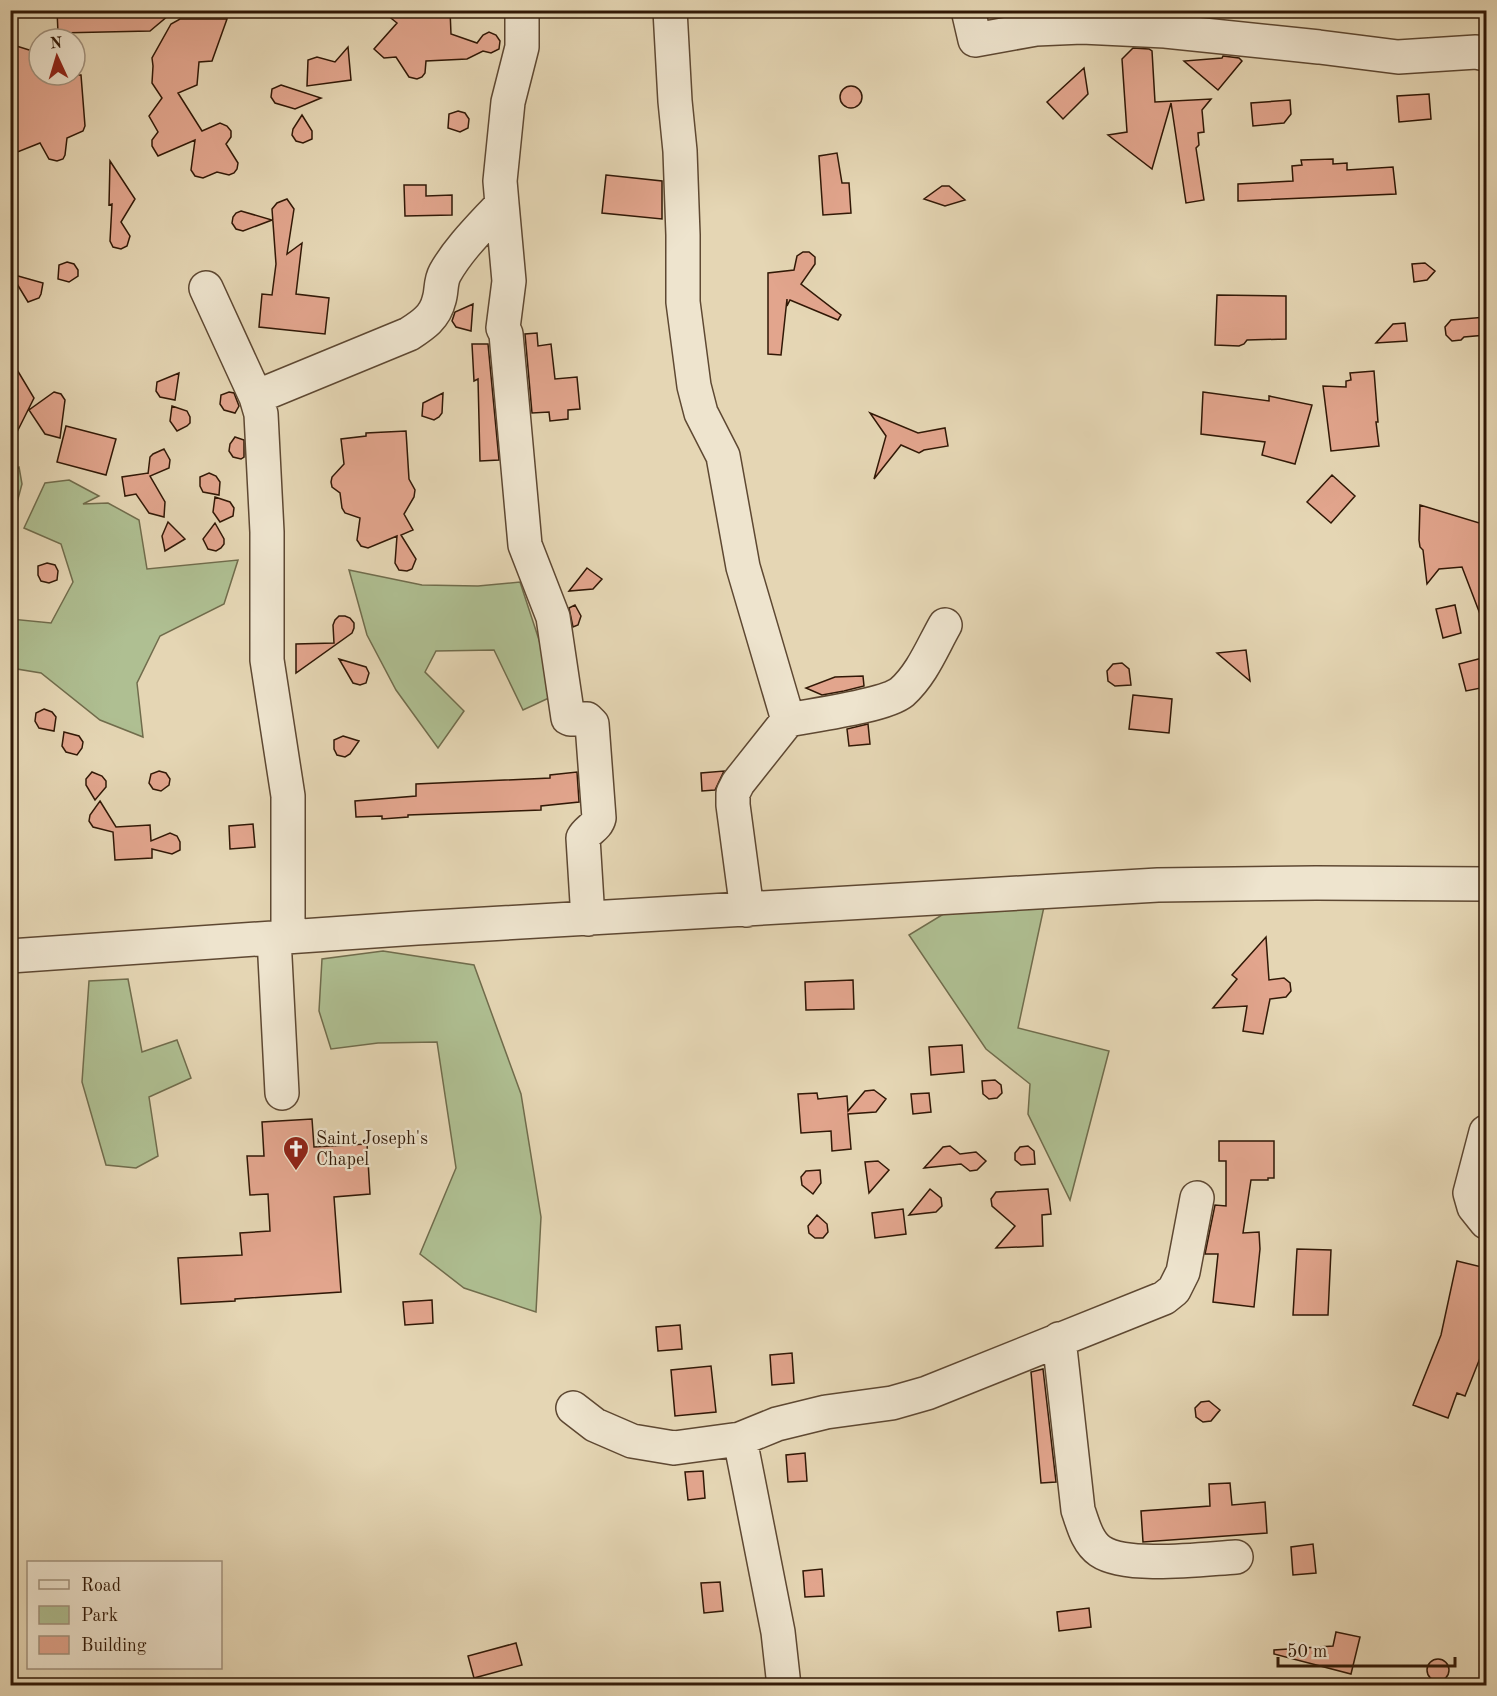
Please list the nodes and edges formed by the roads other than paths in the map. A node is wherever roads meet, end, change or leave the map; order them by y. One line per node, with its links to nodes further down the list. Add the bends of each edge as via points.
1 (522, 10): 5 (street, via 522,47 508,102 500,181)
2 (670, 10): 9 (street, via 680,151 683,303 694,387 701,413 723,456 742,567)
3 (968, 10): 4 (street, via 975,40 1036,29 1082,27 1165,31 1398,57)
4 (1486, 54)
5 (502, 204): 7 (street, via 445,272 434,314 426,324); 12 (street, via 509,281 503,328 525,545 553,617 568,718 587,719 592,724 599,818 583,838)
6 (206, 288): 7 (street)
7 (256, 398): 13 (street, via 261,414 267,532 267,660 288,796)
8 (945, 625): 9 (street, via 922,669 901,693 864,705)
9 (788, 720): 11 (street, via 734,793)
10 (1486, 884): 11 (street, via 1158,885)
11 (747, 910): 12 (street)
12 (588, 919): 13 (street)
13 (281, 938): 14 (street); 15 (street)
14 (10, 956)
15 (282, 1094)
16 (1486, 1132): 18 (street, via 1470,1193 1474,1207)
17 (1197, 1198): 19 (street, via 1183,1272 1174,1290 1164,1298)
18 (1486, 1222)
19 (1059, 1339): 21 (street, via 927,1393 777,1424); 22 (street, via 1078,1510 1086,1533 1100,1551 1142,1562)
20 (573, 1408): 21 (street, via 595,1425 632,1441 674,1448)
21 (740, 1439): 23 (street, via 778,1632)
22 (1236, 1557)
23 (784, 1686)

